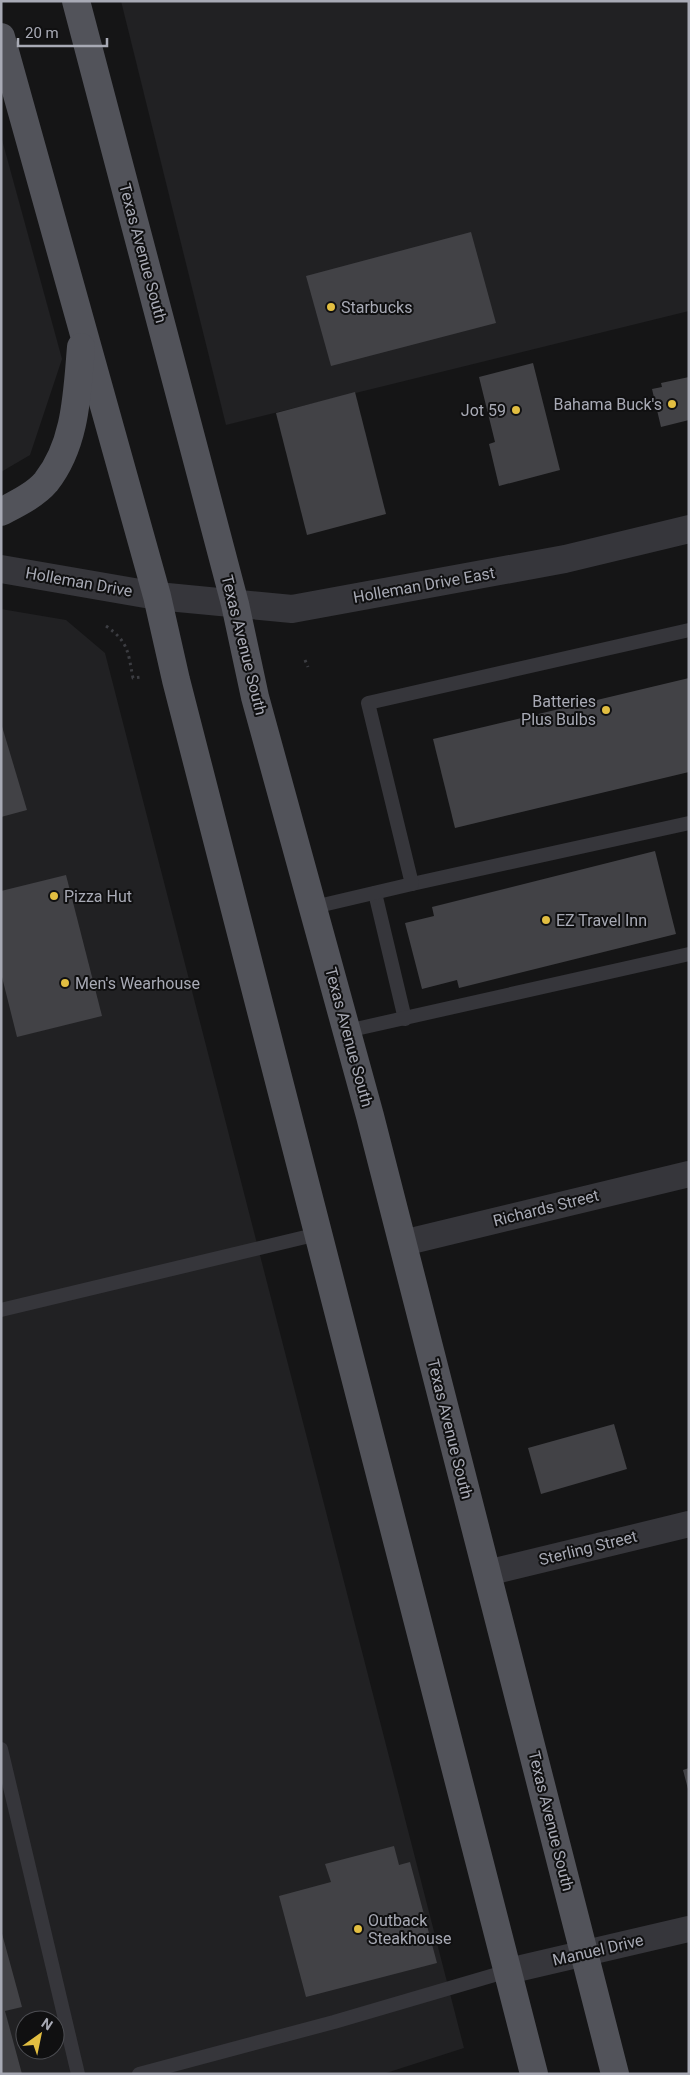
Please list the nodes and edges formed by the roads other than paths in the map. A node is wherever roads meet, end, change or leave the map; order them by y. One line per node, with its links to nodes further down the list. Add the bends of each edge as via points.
1 (76, 1): 8 (main road, Texas Avenue South)
2 (1, 37): 3 (main road)
3 (83, 333): 4 (main road, via 74,422 68,438 45,483); 7 (main road)
4 (1, 512)
5 (689, 529): 8 (street, Holleman Drive East, via 565,559 292,609)
6 (1, 569): 7 (street, Holleman Drive)
7 (157, 596): 8 (street, Holleman Drive East); 18 (main road)
8 (235, 604): 13 (main road, Texas Avenue South, via 253,688)
9 (689, 630): 11 (lane, via 368,703)
10 (689, 823): 11 (lane)
11 (412, 884): 12 (lane)
12 (375, 893): 13 (lane); 15 (lane)
13 (314, 907): 16 (main road, Texas Avenue South)
14 (689, 954): 15 (lane)
15 (405, 1019): 16 (lane)
16 (347, 1031): 19 (main road, Texas Avenue South)
17 (689, 1174): 19 (street, Richards Street)
18 (318, 1234): 20 (lane); 26 (main road)
19 (403, 1243): 22 (main road, Texas Avenue South)
20 (1, 1310)
21 (689, 1524): 22 (street, Sterling Street)
22 (488, 1573): 25 (main road, Texas Avenue South)
23 (1, 1750): 27 (lane)
24 (689, 1929): 25 (street, Manuel Drive)
25 (585, 1954): 26 (street, Manuel Drive); 30 (main road, Texas Avenue South)
26 (508, 1971): 28 (lane); 29 (main road)
27 (78, 2074)
28 (139, 2074)
29 (534, 2074)
30 (615, 2074)

